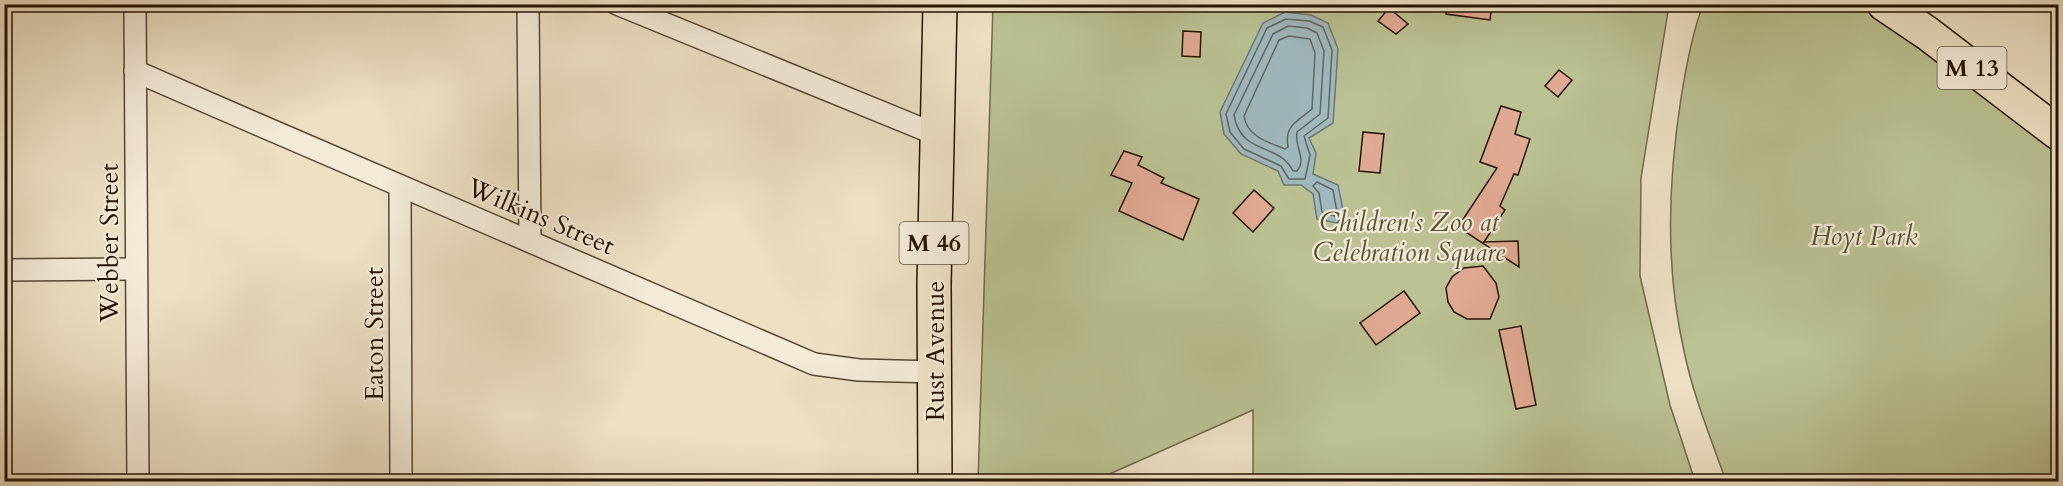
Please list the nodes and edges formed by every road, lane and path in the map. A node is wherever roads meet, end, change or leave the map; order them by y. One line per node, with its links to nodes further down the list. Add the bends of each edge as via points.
1 (135, 4): 6 (street, Webber Street)
2 (528, 4): 10 (street)
3 (617, 4): 8 (street)
4 (940, 4): 8 (main road, Rust Avenue / M 46)
5 (1884, 4): 7 (main road, M 13)
6 (135, 71): 9 (street, Wilkins Street); 12 (street, Webber Street)
7 (2058, 133)
8 (935, 134): 13 (main road, Rust Avenue / M 46)
9 (400, 187): 10 (street, Wilkins Street); 15 (street, Eaton Street)
10 (530, 239): 13 (street, Wilkins Street, via 814,364 859,370)
11 (4, 270): 12 (street)
12 (136, 270): 14 (street, Webber Street)
13 (935, 372): 16 (main road, Rust Avenue / M 46)
14 (138, 482)
15 (401, 482)
16 (936, 482)

